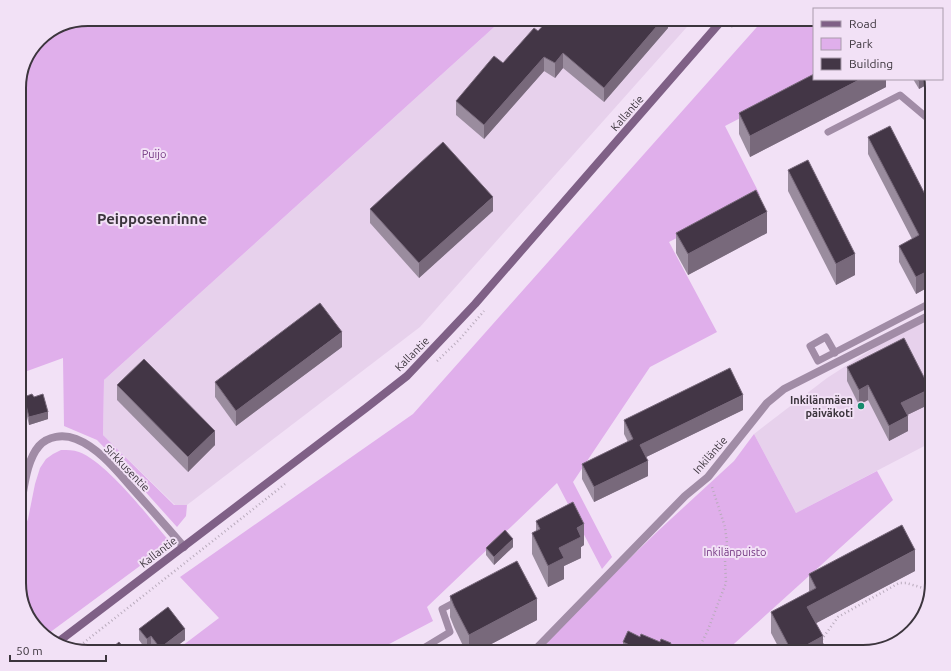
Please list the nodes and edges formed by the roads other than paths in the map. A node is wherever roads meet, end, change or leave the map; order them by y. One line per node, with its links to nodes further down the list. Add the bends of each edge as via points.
1 (717, 26): 8 (main road, Kallantie, via 475,304 407,376)
2 (925, 116): 3 (lane, via 900,95)
3 (828, 132)
4 (925, 306): 6 (lane)
5 (925, 318): 12 (street, Inkiläntie, via 784,389 767,403 708,477 674,507)
6 (835, 352)
7 (26, 479): 8 (street, Sirkkusentie, via 39,446 56,436 76,439 96,451 117,471)
8 (184, 546): 10 (main road, Kallantie)
9 (461, 599): 11 (lane, via 442,609 450,632)
10 (62, 639)
11 (429, 645)
12 (540, 645)

